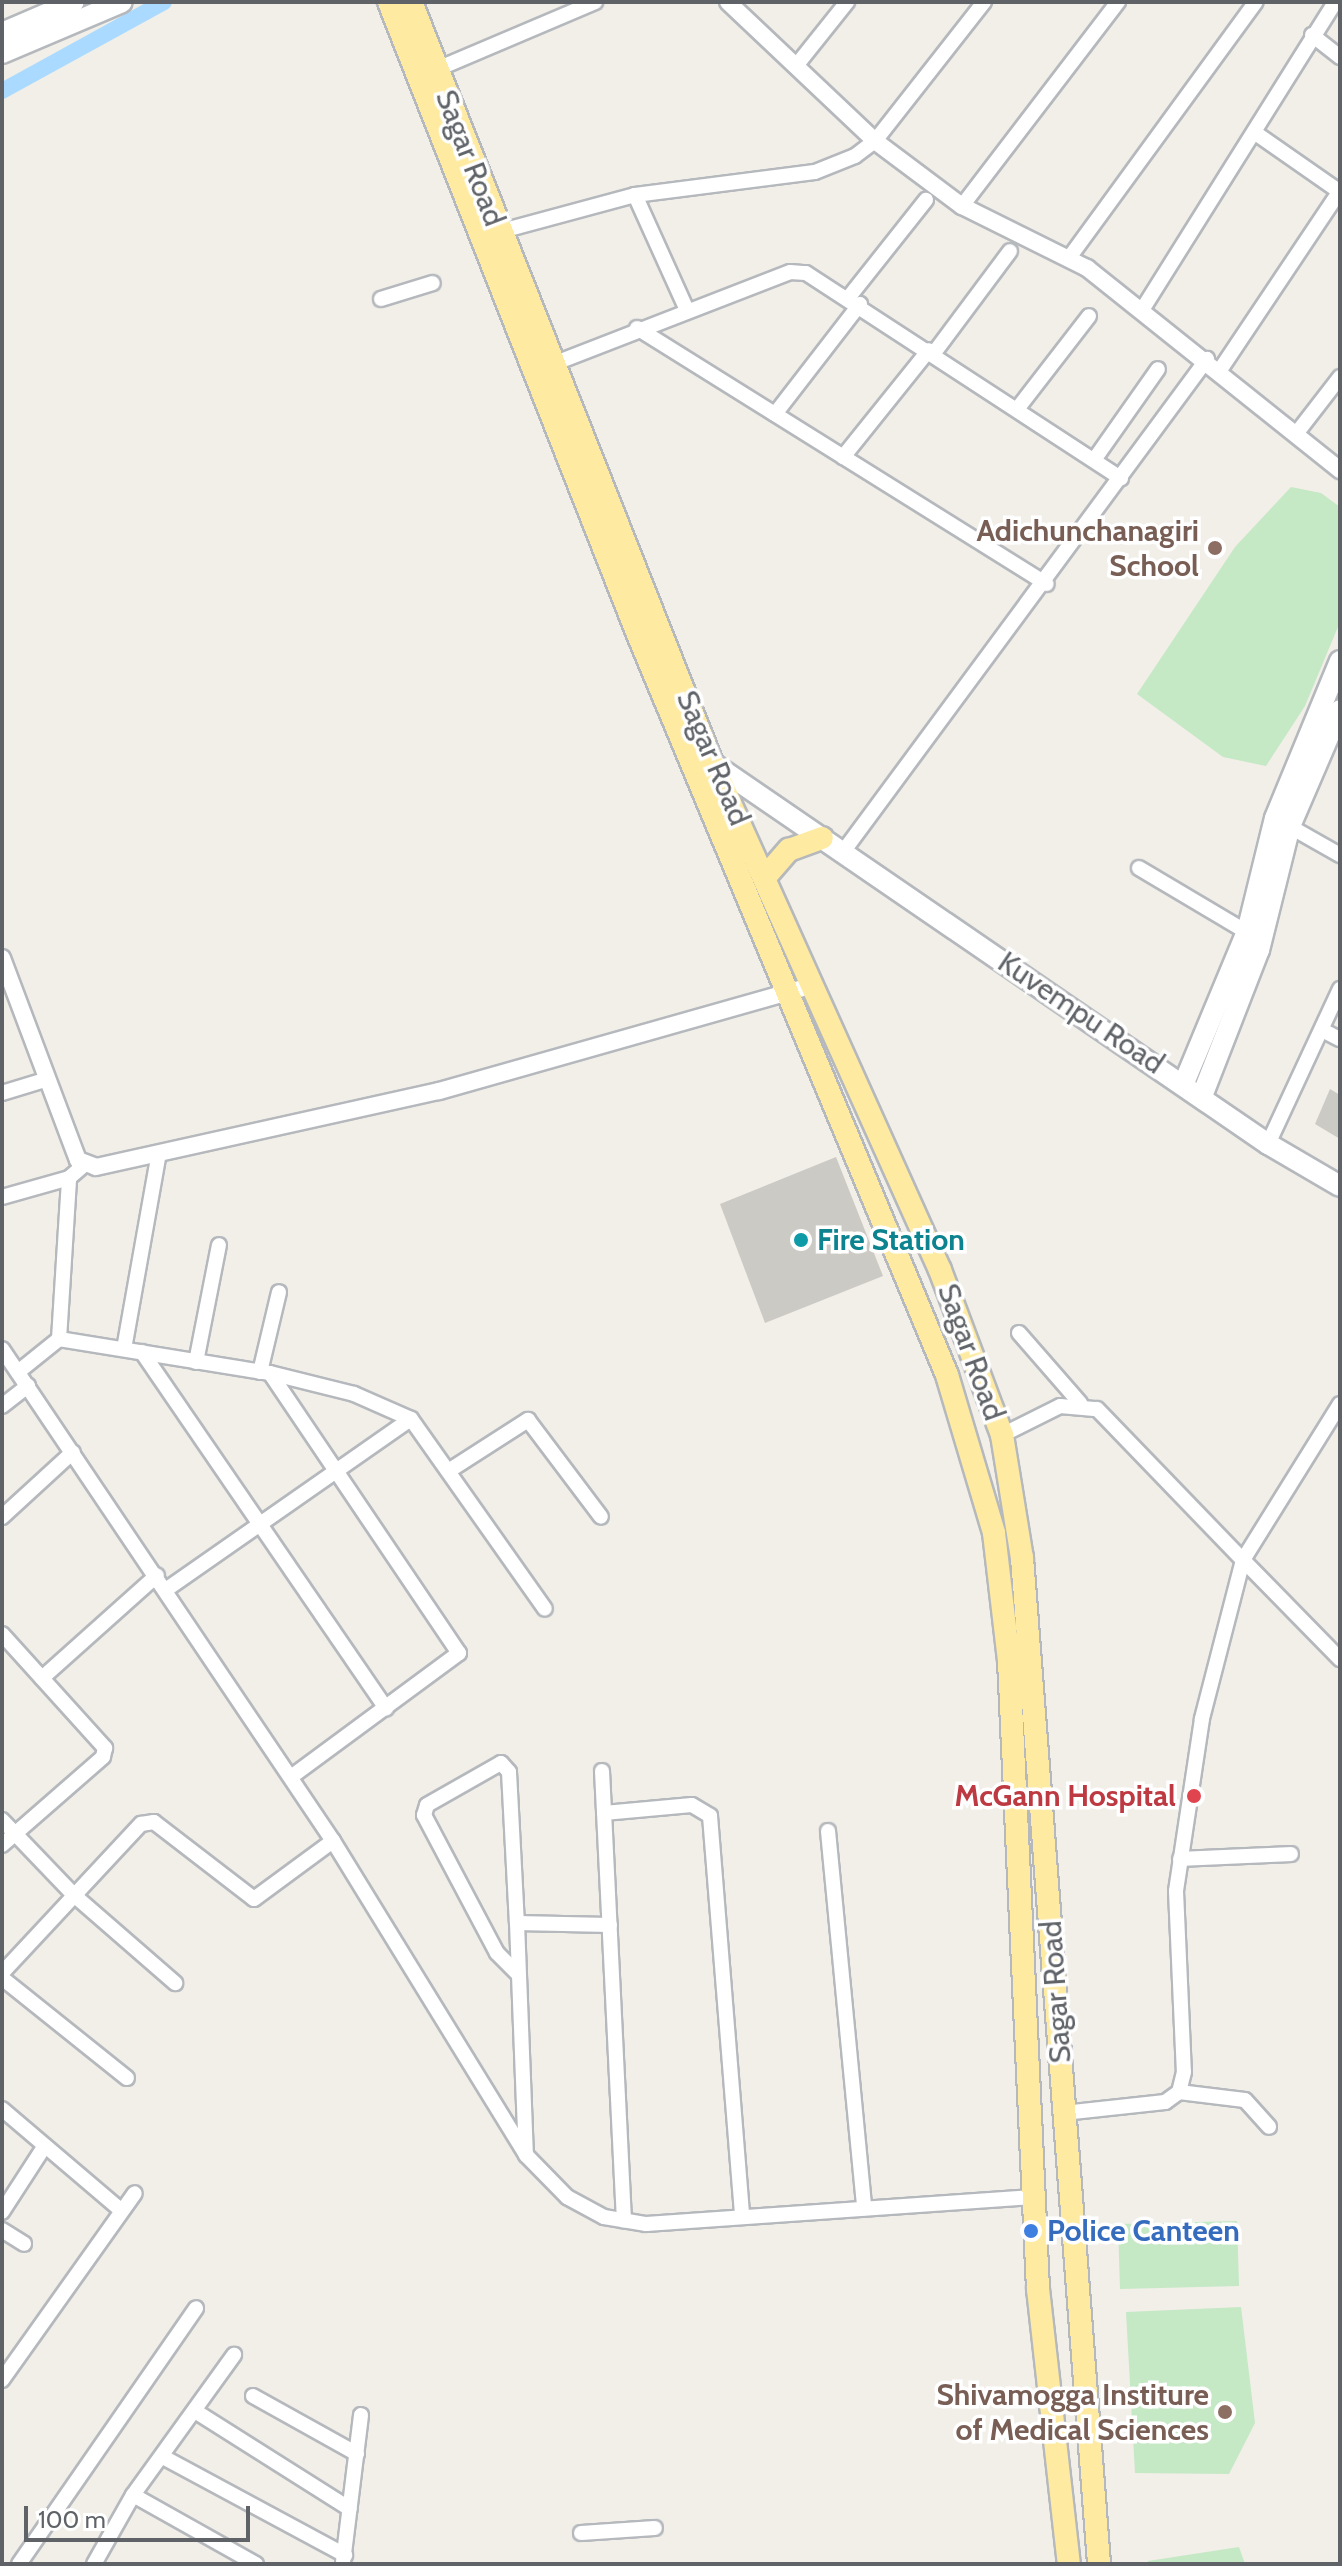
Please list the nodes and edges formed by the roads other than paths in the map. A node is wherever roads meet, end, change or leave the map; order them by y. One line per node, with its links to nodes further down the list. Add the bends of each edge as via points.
1 (74, 2): 12 (main road)
2 (122, 2): 14 (main road)
3 (389, 2): 49 (highway, Sagar Road)
4 (411, 2): 17 (highway, Sagar Road)
5 (595, 2): 17 (street)
6 (728, 2): 16 (street)
7 (847, 2): 16 (street)
8 (984, 2): 19 (street)
9 (1118, 2): 23 (street)
10 (1256, 2): 26 (street)
11 (1335, 2): 13 (street)
12 (2, 33)
13 (1312, 35): 15 (street); 18 (street)
14 (2, 53)
15 (1340, 57)
16 (796, 66): 19 (street)
17 (435, 70): 24 (highway, Sagar Road)
18 (1254, 132): 20 (street); 31 (street)
19 (875, 141): 21 (street, via 815,172); 23 (street)
20 (1340, 192): 36 (street)
21 (635, 195): 24 (street); 30 (street)
22 (926, 200): 29 (street)
23 (962, 206): 26 (street)
24 (498, 232): 35 (highway, Sagar Road)
25 (1010, 251): 34 (street)
26 (1069, 258): 31 (street)
27 (433, 283): 28 (street)
28 (381, 299)
29 (854, 301): 30 (street, via 806,273 790,272); 34 (street); 40 (street)
30 (687, 310): 33 (street)
31 (1142, 310): 36 (street)
32 (1089, 316): 39 (street)
33 (637, 328): 35 (street); 40 (street)
34 (932, 351): 39 (street); 42 (street)
35 (553, 364): 50 (highway, Sagar Road)
36 (1214, 365): 41 (street); 45 (street)
37 (1158, 369): 43 (street)
38 (1340, 377): 41 (street)
39 (1018, 408): 43 (street)
40 (775, 414): 42 (street)
41 (1296, 434): 44 (street)
42 (843, 457): 46 (street)
43 (1094, 460): 45 (street)
44 (1340, 470)
45 (1121, 478): 46 (street)
46 (1046, 584): 53 (street)
47 (1340, 661): 51 (main road)
48 (1340, 710): 51 (main road)
49 (687, 750): 50 (main road, Kuvempu Road); 61 (highway, Sagar Road)
50 (712, 763): 52 (main road, Kuvempu Road); 56 (highway, Sagar Road)
51 (1282, 822): 54 (street); 57 (main road); 67 (main road, via 1259,950)
52 (822, 838): 53 (main road, Kuvempu Road); 56 (highway, via 789,850)
53 (843, 852): 65 (main road, Kuvempu Road)
54 (1340, 855)
55 (1139, 868): 57 (street)
56 (766, 876): 59 (highway, Sagar Road)
57 (1247, 932): 65 (main road)
58 (2, 958): 64 (street)
59 (813, 985): 61 (street); 89 (highway, Sagar Road, via 940,1270)
60 (1340, 989): 62 (street)
61 (791, 992): 69 (street, via 439,1091); 128 (highway, Sagar Road, via 947,1375 994,1533 1009,1660)
62 (1324, 1031): 63 (street); 68 (street)
63 (1340, 1039)
64 (48, 1079): 66 (street); 70 (street)
65 (1184, 1083): 67 (main road, Kuvempu Road)
66 (2, 1093)
67 (1202, 1096): 68 (main road, Kuvempu Road)
68 (1268, 1144): 72 (main road, Kuvempu Road)
69 (158, 1158): 70 (street); 79 (street)
70 (83, 1166): 71 (street)
71 (69, 1178): 73 (street); 77 (street)
72 (1340, 1186)
73 (2, 1197)
74 (219, 1245): 81 (street)
75 (279, 1292): 83 (street)
76 (1019, 1333): 85 (street)
77 (59, 1339): 79 (street); 82 (street)
78 (2, 1349): 82 (street)
79 (124, 1349): 80 (street)
80 (142, 1352): 81 (street); 95 (street)
81 (196, 1362): 83 (street)
82 (18, 1372): 84 (street)
83 (265, 1372): 88 (street, via 354,1394); 92 (street)
84 (28, 1386): 87 (street); 90 (street)
85 (1080, 1403): 89 (street); 96 (street, via 1097,1409)
86 (1340, 1404): 96 (street)
87 (2, 1406)
88 (411, 1419): 91 (street); 92 (street)
89 (1002, 1435): 123 (highway, Sagar Road, via 1022,1558)
90 (73, 1452): 93 (street); 97 (street)
91 (450, 1470): 94 (street, via 528,1420); 99 (street)
92 (336, 1474): 95 (street); 103 (street, via 459,1653)
93 (2, 1517)
94 (601, 1517)
95 (262, 1525): 98 (street); 103 (street)
96 (1243, 1560): 101 (street); 113 (street, via 1202,1719)
97 (157, 1575): 98 (street); 102 (street)
98 (167, 1589): 105 (street)
99 (545, 1609)
100 (2, 1634): 102 (street)
101 (1340, 1659)
102 (42, 1678): 109 (street, via 105,1753)
103 (386, 1709): 105 (street)
104 (602, 1771): 106 (street)
105 (291, 1777): 110 (street)
106 (604, 1813): 116 (street); 132 (street, via 692,1805 710,1816)
107 (2, 1820): 109 (street)
108 (828, 1831): 129 (street)
109 (15, 1835): 111 (street); 114 (street)
110 (333, 1841): 114 (street, via 254,1899 148,1821); 126 (street)
111 (2, 1845)
112 (1291, 1854): 113 (street)
113 (1180, 1859): 121 (street, via 1184,2072)
114 (75, 1896): 118 (street); 119 (street)
115 (517, 1923): 116 (street); 117 (street); 117 (street, via 509,1772 501,1763 427,1805 424,1815 497,1953)
116 (610, 1925): 133 (street)
117 (518, 1974): 126 (street)
118 (2, 1975): 120 (street)
119 (175, 1983)
120 (127, 2078)
121 (1179, 2092): 123 (street, via 1165,2102); 124 (street, via 1245,2100)
122 (2, 2109): 125 (street)
123 (1064, 2113): 153 (highway, Sagar Road)
124 (1269, 2127)
125 (44, 2147): 130 (street); 131 (street)
126 (526, 2155): 133 (street, via 567,2197)
127 (135, 2193): 130 (street)
128 (1033, 2197): 129 (street); 152 (highway, Sagar Road)
129 (864, 2208): 132 (street)
130 (122, 2211): 138 (street)
131 (2, 2212)
132 (742, 2217): 133 (street)
133 (624, 2220)
134 (2, 2230): 135 (street)
135 (24, 2244)
136 (196, 2308): 149 (street)
137 (234, 2355): 140 (street)
138 (2, 2380)
139 (253, 2396): 142 (street)
140 (195, 2411): 143 (street); 145 (street)
141 (361, 2415): 142 (street)
142 (357, 2454): 145 (street)
143 (163, 2457): 144 (street); 148 (street)
144 (133, 2495): 150 (street); 151 (street)
145 (350, 2509): 148 (street)
146 (655, 2528): 147 (street)
147 (581, 2533)
148 (344, 2560)
149 (19, 2564)
150 (94, 2564)
151 (256, 2564)
152 (1069, 2564)
153 (1099, 2564)

